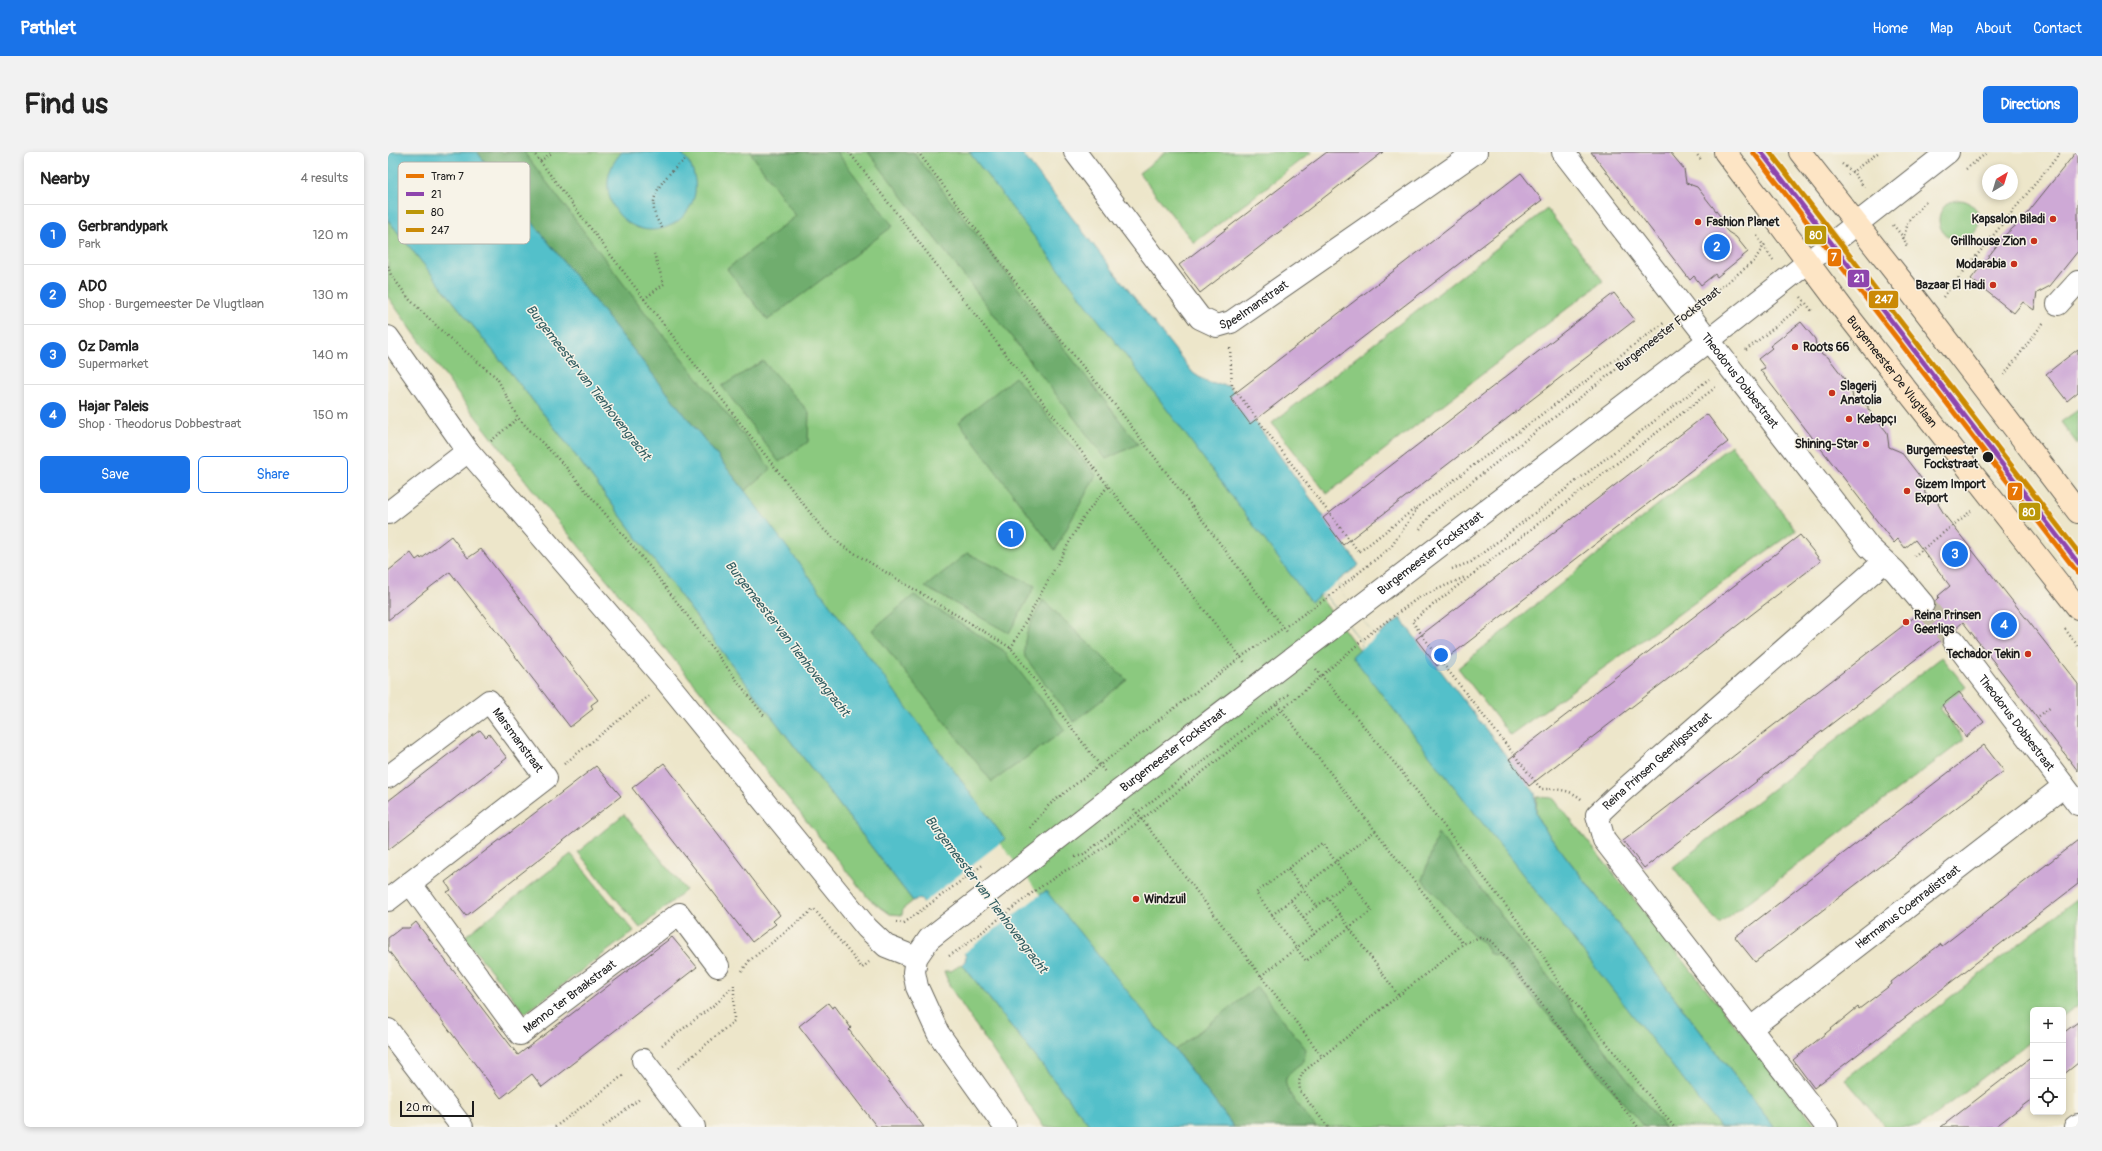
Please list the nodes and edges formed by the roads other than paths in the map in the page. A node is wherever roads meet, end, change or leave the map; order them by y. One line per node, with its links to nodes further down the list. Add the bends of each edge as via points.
1 (1074, 152): 2 (street, Speelmanstraat, via 1200,318 1217,326 1230,322)
2 (1476, 152)
3 (1563, 152): 14 (street, Theodorus Dobbestraat)
4 (1725, 152): 10 (main road, Burgemeester De Vlugtlaan)
5 (1761, 152): 9 (lane)
6 (1800, 152): 8 (main road)
7 (1948, 152): 8 (street, Burgemeester Fockstraat)
8 (1856, 223): 9 (street, Burgemeester Fockstraat); 16 (main road)
9 (1831, 243): 10 (street, Burgemeester Fockstraat); 18 (lane)
10 (1807, 262): 14 (street, Burgemeester Fockstraat); 21 (main road, Burgemeester De Vlugtlaan)
11 (2078, 282): 12 (street)
12 (2058, 304)
13 (388, 337): 15 (street)
14 (1709, 340): 19 (street, Theodorus Dobbestraat, via 1869,547); 28 (street, Burgemeester Fockstraat, via 1119,790 929,939)
15 (478, 448): 17 (street); 28 (street, via 872,933 886,946)
16 (2078, 512)
17 (388, 513)
18 (2078, 563)
19 (1890, 566): 20 (street, Theodorus Dobbestraat); 30 (street, Reina Prinsen Geerligsstraat, via 1623,790 1597,815 1604,840)
20 (1923, 604)
21 (2078, 608)
22 (1954, 642): 24 (street, Theodorus Dobbestraat)
23 (388, 777): 26 (street, Marsmanstraat, via 489,701 546,778)
24 (2064, 786): 25 (street, Theodorus Dobbestraat); 30 (street, Hermanus Coenradistraat)
25 (2078, 804)
26 (410, 883): 27 (street, Marsmanstraat); 29 (street, Menno ter Braakstraat, via 520,1034 679,914)
27 (388, 900)
28 (916, 958): 36 (street, via 914,972 917,987 938,1032)
29 (718, 966)
30 (1751, 1028): 37 (street, Reina Prinsen Geerligsstraat)
31 (388, 1030): 34 (street)
32 (642, 1060): 35 (street)
33 (2078, 1125): 38 (street)
34 (462, 1127)
35 (694, 1127)
36 (1005, 1127)
37 (1827, 1127)
38 (2075, 1127)

